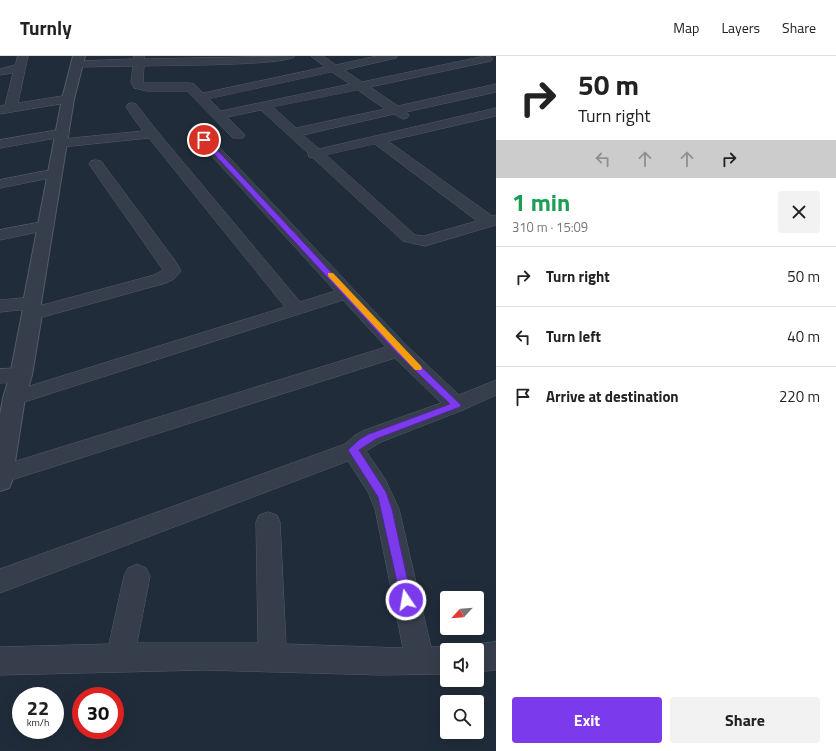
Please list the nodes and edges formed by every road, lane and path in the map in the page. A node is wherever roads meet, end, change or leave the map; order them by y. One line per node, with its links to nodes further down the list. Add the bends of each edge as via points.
1 (23, 56): 8 (street)
2 (290, 56): 6 (street, via 265,60)
3 (320, 56): 9 (street)
4 (392, 56): 9 (street)
5 (486, 58): 11 (street); 12 (street)
6 (139, 59): 7 (street); 13 (street, via 138,85 190,87)
7 (79, 60): 14 (street)
8 (20, 68): 10 (street); 17 (street)
9 (335, 69): 12 (street); 13 (street)
10 (0, 72)
11 (494, 81): 18 (street)
12 (359, 85): 15 (street); 18 (street)
13 (201, 97): 20 (street)
14 (68, 99): 17 (street); 25 (street)
15 (264, 106): 20 (street); 22 (street)
16 (132, 108): 23 (street)
17 (6, 109)
18 (396, 111): 21 (street); 22 (street)
19 (496, 112): 21 (street)
20 (219, 115): 24 (street)
21 (424, 129): 26 (street)
22 (293, 133): 29 (street)
23 (152, 134): 25 (street); 39 (street)
24 (238, 135)
25 (62, 138): 28 (street); 31 (street)
26 (377, 139): 29 (street); 33 (street)
27 (204, 140): 36 (street)
28 (0, 144)
29 (314, 154): 33 (street, via 414,240 425,241)
30 (96, 164): 38 (street, via 172,271 160,279)
31 (55, 173): 32 (street); 34 (street)
32 (0, 184)
33 (492, 220)
34 (46, 226): 35 (street); 38 (street)
35 (0, 235)
36 (348, 293): 39 (street); 40 (street)
37 (0, 306): 38 (street)
38 (32, 308): 41 (street)
39 (297, 310): 44 (street)
40 (399, 350): 45 (street); 47 (street)
41 (21, 375): 42 (street); 44 (street)
42 (0, 376)
43 (496, 387): 45 (street)
44 (14, 398): 47 (street)
45 (456, 405): 46 (street, via 373,436)
46 (353, 450): 50 (street); 57 (street, via 376,484 387,509)
47 (1, 478)
48 (268, 522): 53 (street)
49 (137, 576): 51 (street)
50 (0, 581)
51 (120, 656): 53 (street); 55 (street)
52 (496, 656): 54 (street)
53 (272, 657): 57 (street)
54 (484, 657)
55 (0, 661)
56 (440, 661): 57 (street)
57 (420, 662)

